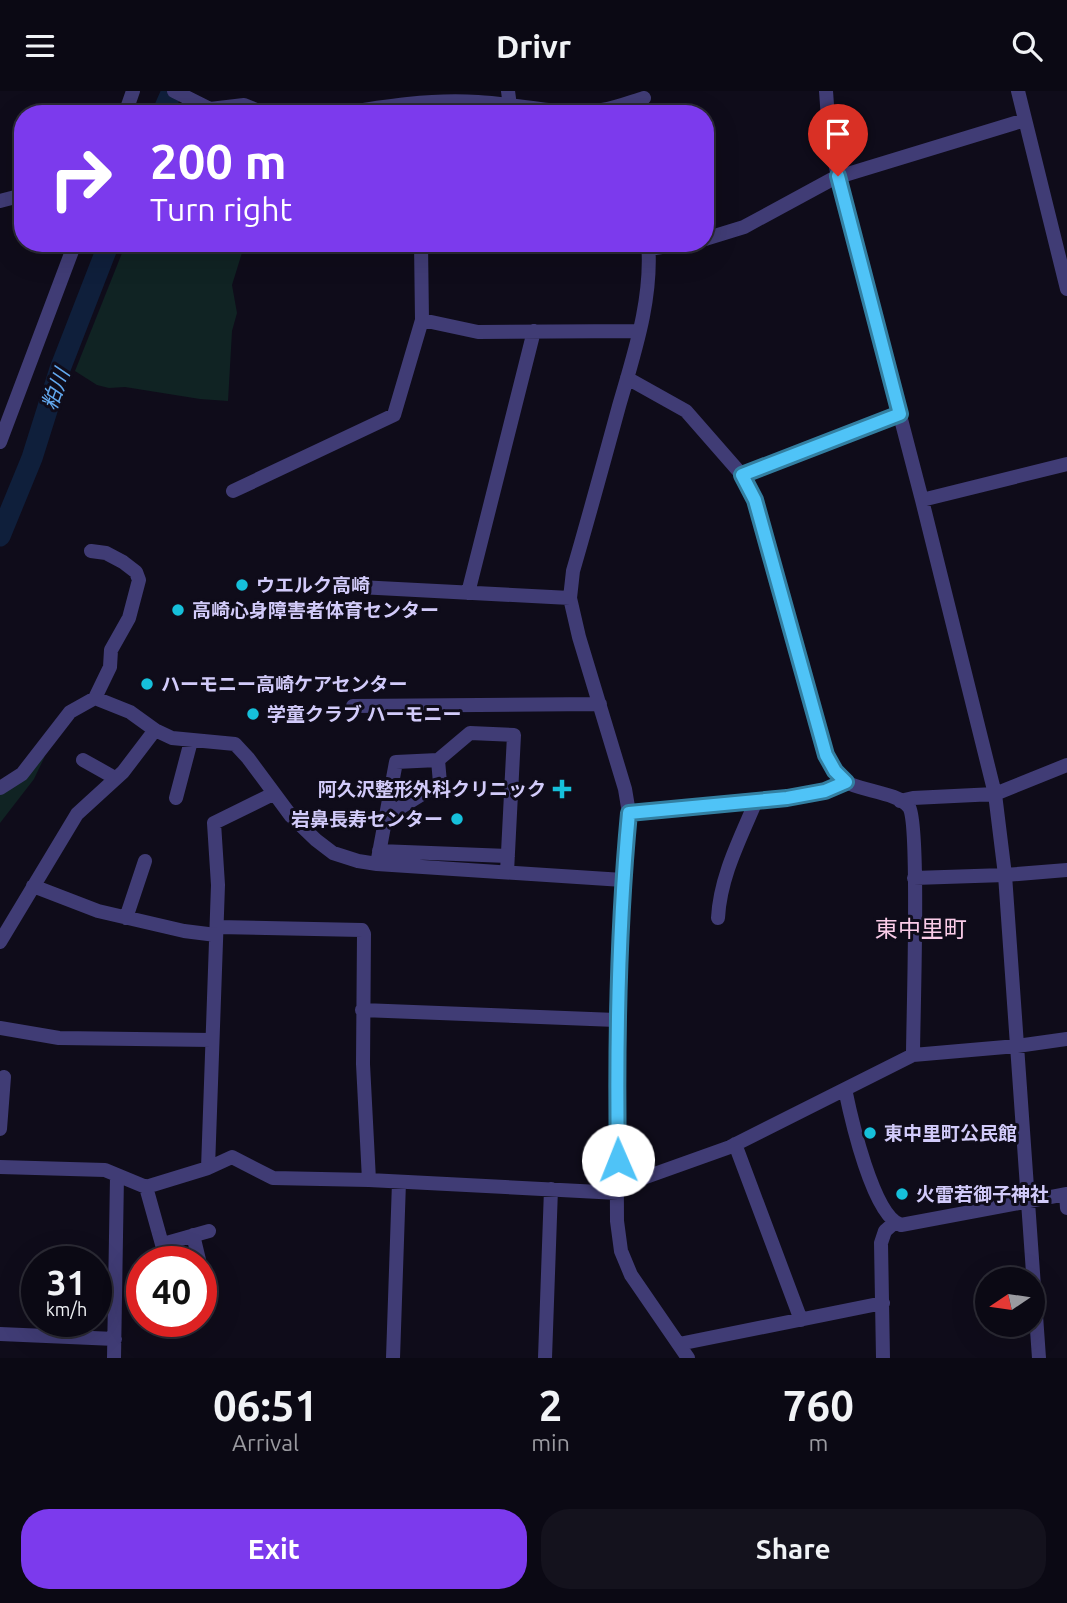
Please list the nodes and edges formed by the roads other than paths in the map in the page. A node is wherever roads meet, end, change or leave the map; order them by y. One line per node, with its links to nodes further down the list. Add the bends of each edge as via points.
1 (826, 91): 11 (street)
2 (1018, 91): 10 (street)
3 (177, 93): 6 (street)
4 (644, 95): 9 (street)
5 (509, 98): 7 (street); 8 (street)
6 (202, 105)
7 (418, 105)
8 (535, 105)
9 (617, 105)
10 (1025, 120): 11 (street); 16 (street)
11 (838, 177): 12 (street, via 744,227); 21 (street)
12 (714, 236)
13 (72, 252): 22 (street)
14 (421, 252): 17 (street)
15 (648, 252): 19 (street, via 648,282)
16 (1067, 289)
17 (422, 320): 18 (street, via 478,332); 25 (street, via 394,415)
18 (534, 331): 19 (street); 29 (street)
19 (638, 331): 20 (street)
20 (627, 378): 24 (street, via 686,411); 30 (street)
21 (900, 414): 24 (street); 26 (street)
22 (0, 442)
23 (1067, 464): 26 (street)
24 (742, 475): 40 (street, via 755,500 826,755)
25 (233, 491)
26 (922, 500): 42 (street)
27 (91, 551): 31 (street, via 123,562 139,580 129,618 111,650 110,667)
28 (359, 587): 29 (street)
29 (468, 593): 30 (street)
30 (569, 598): 32 (street)
31 (95, 698): 34 (street, via 130,712); 41 (street, via 70,712 22,774)
32 (600, 705): 33 (street); 47 (street)
33 (353, 706)
34 (155, 730): 35 (street); 39 (street)
35 (191, 741): 43 (street, via 235,744); 44 (street)
36 (83, 760): 39 (street)
37 (438, 760): 48 (street, via 440,783); 48 (street, via 396,762); 49 (street, via 470,733 514,735)
38 (1067, 765): 42 (street)
39 (115, 778): 57 (street, via 77,814)
40 (846, 782): 45 (street); 46 (street, via 825,791)
41 (0, 788)
42 (995, 794): 45 (street); 54 (street)
43 (273, 795): 50 (street, via 333,853 358,861); 60 (street, via 215,823)
44 (176, 798)
45 (900, 800): 55 (street, via 909,807 913,822)
46 (756, 801): 47 (street); 59 (street, via 727,870)
47 (629, 813): 56 (street)
48 (384, 817): 50 (street)
49 (508, 856): 50 (street); 53 (street)
50 (378, 857): 53 (street)
51 (145, 861): 58 (street)
52 (1067, 870): 54 (street)
53 (507, 872): 56 (street)
54 (1005, 875): 55 (street); 67 (street)
55 (914, 878): 68 (street)
56 (623, 880): 63 (street)
57 (33, 886): 58 (street); 61 (street)
58 (126, 918): 60 (street, via 184,931)
59 (718, 918)
60 (217, 931): 62 (street, via 362,930); 66 (street)
61 (0, 942)
62 (362, 1010): 63 (street); 76 (street)
63 (616, 1020): 80 (street)
64 (0, 1028): 66 (street, via 59,1038)
65 (1067, 1039): 67 (street)
66 (212, 1040): 74 (street)
67 (1017, 1046): 68 (street); 82 (street)
68 (913, 1055): 70 (street)
69 (4, 1077): 71 (street)
70 (845, 1089): 72 (street); 83 (street, via 861,1154 882,1207)
71 (0, 1129)
72 (734, 1145): 80 (street); 89 (street)
73 (0, 1167): 75 (street, via 105,1170)
74 (208, 1168): 76 (street, via 232,1157 273,1178); 78 (street)
75 (117, 1176): 78 (street); 91 (street)
76 (369, 1180): 77 (street)
77 (399, 1182): 79 (street); 94 (street)
78 (146, 1188): 86 (street)
79 (551, 1188): 80 (street); 95 (street)
80 (618, 1190): 92 (street, via 621,1251 631,1275)
81 (1067, 1199): 82 (street)
82 (1028, 1202): 83 (street); 98 (street)
83 (894, 1223): 88 (street, via 881,1243)
84 (209, 1231): 85 (street)
85 (193, 1235): 86 (street); 87 (street)
86 (163, 1244)
87 (196, 1246)
88 (883, 1303): 89 (street); 97 (street)
89 (802, 1320): 92 (street)
90 (0, 1334): 91 (street)
91 (115, 1339): 93 (street)
92 (679, 1344): 96 (street)
93 (114, 1358)
94 (393, 1358)
95 (545, 1358)
96 (688, 1358)
97 (883, 1358)
98 (1039, 1358)

